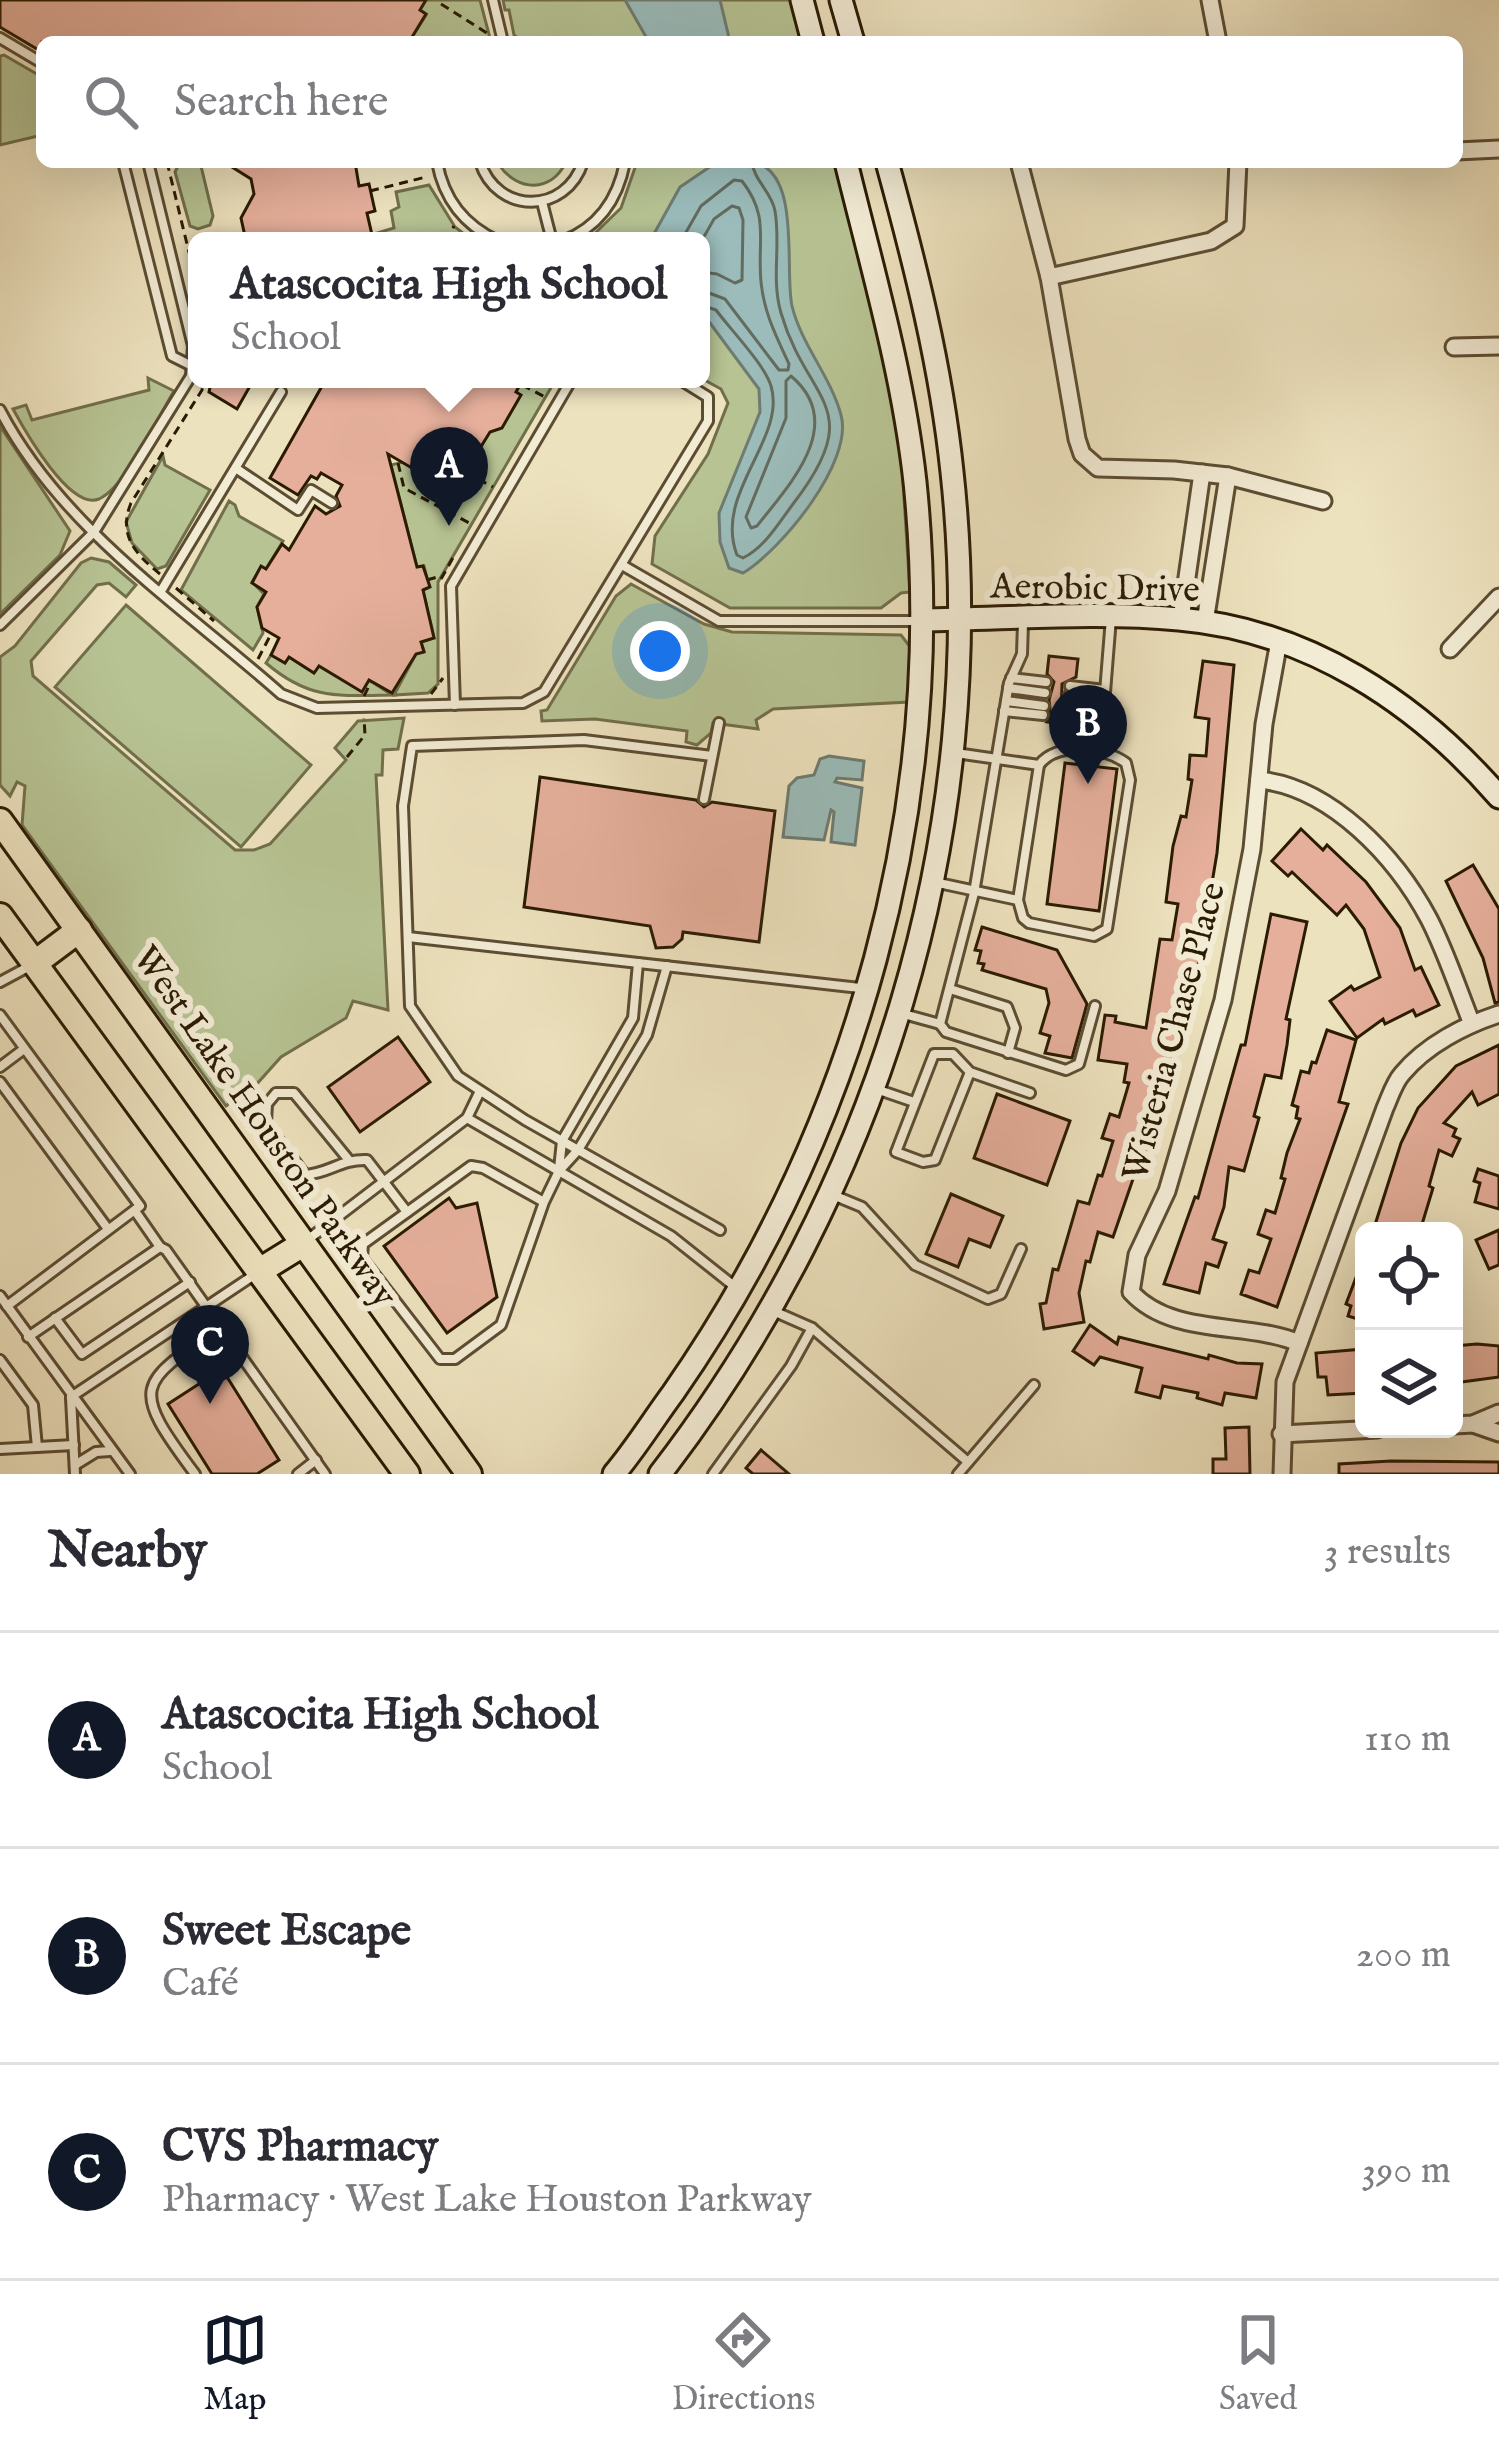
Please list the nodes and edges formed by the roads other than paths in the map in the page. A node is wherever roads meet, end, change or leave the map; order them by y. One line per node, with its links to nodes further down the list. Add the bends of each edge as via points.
1 (493, 0): 5 (lane)
2 (802, 0): 6 (main road)
3 (841, 0): 7 (main road)
4 (1210, 0): 8 (street)
5 (502, 36)
6 (811, 36)
7 (851, 36)
8 (1217, 36)
9 (0, 38): 10 (lane)
10 (36, 59)
11 (1499, 149): 12 (street)
12 (1463, 151)
13 (125, 168): 31 (lane, via 172,356)
14 (149, 168): 28 (lane)
15 (438, 168): 24 (lane, via 458,213)
16 (483, 168): 23 (lane, via 508,197)
17 (580, 168): 23 (lane, via 571,185)
18 (624, 168): 26 (lane, via 602,215)
19 (847, 168): 49 (main road, via 906,418)
20 (888, 168): 50 (main road, via 941,388)
21 (1020, 168): 27 (street)
22 (1238, 168): 27 (street, via 1235,226 1210,241)
23 (542, 202): 25 (lane)
24 (483, 232)
25 (550, 232)
26 (580, 232)
27 (1049, 277): 38 (street, via 1087,461)
28 (188, 326)
29 (1499, 346): 30 (street)
30 (1454, 347)
31 (188, 364)
32 (188, 382): 42 (lane)
33 (567, 388): 59 (lane, via 451,586)
34 (694, 388): 43 (lane, via 708,397 708,421)
35 (281, 392): 37 (lane)
36 (0, 410): 42 (lane, via 40,472)
37 (237, 469): 41 (lane, via 298,510 311,490); 44 (lane)
38 (1202, 473): 39 (street); 48 (street)
39 (1228, 476): 40 (street); 51 (street)
40 (1322, 501)
41 (332, 503)
42 (94, 532): 44 (lane); 52 (lane)
43 (622, 565): 49 (lane, via 719,621); 59 (lane, via 538,698)
44 (161, 590): 59 (lane, via 281,694 317,708)
45 (1499, 597): 54 (street)
46 (1111, 616): 47 (main road, Aerobic Drive); 48 (main road, Aerobic Drive); 58 (lane)
47 (1023, 618): 50 (main road, Aerobic Drive); 55 (lane, via 1022,654)
48 (1181, 619): 51 (main road, Aerobic Drive)
49 (922, 620): 50 (main road, Aerobic Drive); 84 (main road, via 912,775)
50 (961, 620): 65 (main road)
51 (1205, 622): 53 (main road, Aerobic Drive)
52 (0, 625)
53 (1279, 641): 70 (street, Wisteria Chase Place); 71 (main road, Aerobic Drive, via 1398,702)
54 (1450, 649)
55 (1009, 683): 56 (lane); 60 (lane)
56 (1046, 688)
57 (1070, 690): 58 (lane)
58 (1104, 695): 63 (lane)
59 (455, 705)
60 (1005, 706): 61 (lane); 68 (lane)
61 (1043, 711)
62 (1068, 714): 63 (lane)
63 (1103, 718): 66 (lane)
64 (719, 723): 67 (lane)
65 (950, 752): 68 (lane); 74 (main road)
66 (1100, 754): 69 (lane, via 1056,750); 76 (lane, via 1126,763 1130,780 1107,929 1094,936 1029,923)
67 (712, 756): 72 (lane); 79 (lane, via 584,740 412,746 403,806)
68 (997, 759): 69 (lane); 75 (lane)
69 (1039, 765): 76 (lane)
70 (1259, 780): 91 (street, via 1313,796 1389,861 1432,925); 127 (street, Wisteria Chase Place, via 1223,1000 1131,1292 1168,1317)
71 (1499, 797)
72 (704, 800)
73 (0, 821): 78 (main road, West Lake Houston Parkway)
74 (933, 882): 75 (lane); 87 (main road)
75 (974, 893): 76 (lane); 85 (lane)
76 (1018, 900)
77 (0, 916): 80 (main road)
78 (80, 930): 80 (main road); 113 (main road, West Lake Houston Parkway)
79 (408, 937): 81 (lane); 98 (lane, via 410,1006 458,1076)
80 (34, 963): 83 (lane); 116 (main road)
81 (638, 963): 82 (lane); 102 (lane, via 633,1018)
82 (667, 966): 84 (lane); 103 (lane, via 654,1022)
83 (0, 982)
84 (868, 989): 118 (main road, via 820,1124)
85 (950, 989): 90 (lane); 93 (lane, via 1007,1007 1015,1028)
86 (1095, 1006): 93 (lane, via 1072,1069)
87 (900, 1013): 90 (lane); 97 (main road)
88 (1499, 1014): 91 (street)
89 (0, 1016): 92 (lane)
90 (940, 1024): 93 (lane)
91 (1472, 1024): 127 (street, via 1401,1075)
92 (25, 1049): 94 (lane); 109 (lane, via 140,1206)
93 (1008, 1052)
94 (0, 1067)
95 (970, 1072): 99 (lane); 100 (lane, via 953,1054 934,1054); 100 (lane, via 935,1160 896,1152)
96 (0, 1082): 111 (lane)
97 (874, 1089): 100 (lane); 107 (main road)
98 (480, 1090): 101 (lane); 102 (lane)
99 (1030, 1093)
100 (914, 1102)
101 (467, 1118): 105 (lane); 106 (lane)
102 (562, 1142): 103 (lane); 105 (lane)
103 (578, 1150): 105 (lane); 112 (lane)
104 (348, 1159): 104 (lane, via 305,1175 266,1123 267,1104 276,1093 294,1093); 106 (lane, via 367,1160)
105 (559, 1171): 108 (lane); 118 (lane, via 670,1236)
106 (385, 1181): 110 (lane); 113 (lane)
107 (831, 1195): 115 (lane, via 862,1207 915,1265 988,1299 1001,1294); 122 (main road)
108 (544, 1202): 110 (lane, via 471,1166); 110 (lane, via 501,1325 454,1359 440,1359 362,1258 363,1244)
109 (135, 1211): 111 (lane); 114 (lane)
110 (407, 1212)
111 (108, 1229): 121 (lane)
112 (720, 1230)
113 (303, 1244): 116 (main road); 149 (main road, West Lake Houston Parkway)
114 (160, 1247): 117 (lane); 123 (lane)
115 (1021, 1249)
116 (261, 1270): 120 (lane); 148 (main road)
117 (190, 1282): 120 (lane); 123 (lane, via 82,1354)
118 (740, 1291): 122 (main road); 150 (main road)
119 (0, 1296): 121 (lane)
120 (208, 1305): 124 (lane); 130 (lane)
121 (7, 1306): 126 (lane)
122 (770, 1310): 125 (lane); 151 (main road)
123 (55, 1318): 126 (lane)
124 (223, 1327): 141 (lane); 145 (lane, via 153,1377 150,1393 164,1433)
125 (812, 1328): 142 (lane); 152 (lane)
126 (28, 1336): 130 (lane)
127 (1299, 1343): 136 (street, via 1285,1382)
128 (0, 1360): 138 (lane, via 34,1405)
129 (1034, 1385): 142 (lane)
130 (71, 1397): 137 (lane); 140 (lane)
131 (1499, 1413): 132 (street)
132 (1473, 1424): 133 (street); 135 (street)
133 (1463, 1425)
134 (1355, 1430): 136 (street)
135 (1499, 1433)
136 (1281, 1435): 154 (street)
137 (74, 1445): 138 (lane); 143 (lane)
138 (38, 1447): 139 (lane)
139 (0, 1449)
140 (112, 1450): 143 (lane); 144 (lane)
141 (316, 1460): 146 (lane); 147 (lane)
142 (968, 1462): 153 (lane)
143 (75, 1469)
144 (130, 1474)
145 (195, 1474)
146 (298, 1474)
147 (325, 1474)
148 (407, 1474)
149 (469, 1474)
150 (614, 1474)
151 (660, 1474)
152 (713, 1474)
153 (958, 1474)
154 (1282, 1474)

